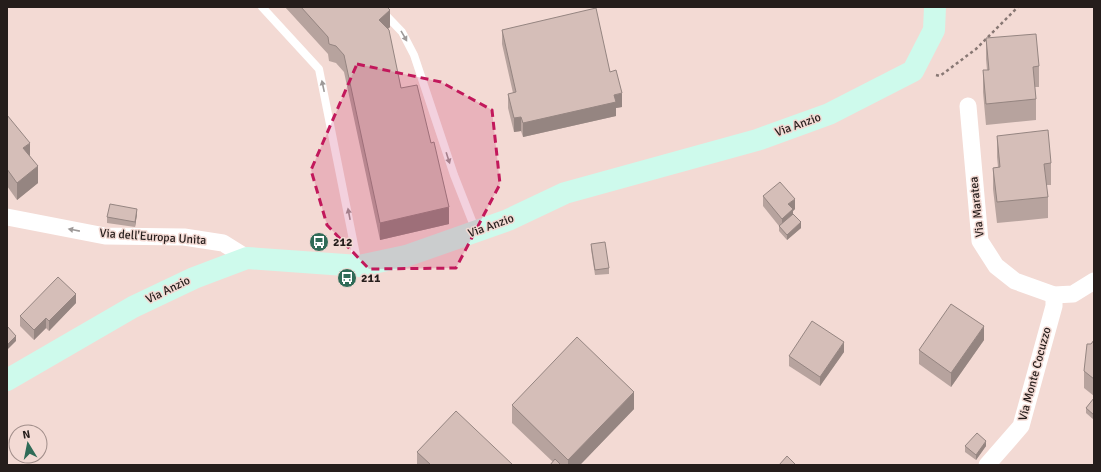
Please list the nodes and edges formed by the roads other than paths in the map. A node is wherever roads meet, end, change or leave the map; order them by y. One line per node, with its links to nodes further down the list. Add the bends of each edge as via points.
1 (262, 7): 8 (lane, one-way to 1, via 319,69)
2 (378, 7): 6 (lane, one-way to 6, via 402,32 414,55)
3 (935, 7): 6 (street, Via Anzio, via 934,30 914,71 829,114 757,140 565,193)
4 (968, 106): 10 (street, Via Maratea, via 980,241 996,266 1016,281)
5 (7, 217): 7 (street, Via dell'Europa Unita, one-way to 5, via 224,243 184,237 105,236)
6 (476, 232): 8 (street, Via Anzio, via 406,256)
7 (247, 258): 8 (street, Via Anzio); 11 (street, Via Anzio, via 194,278 132,307)
8 (359, 266)
9 (1094, 281): 10 (street, Via Maratea, via 1073,294)
10 (1054, 295): 12 (street, Via Monte Cocuzzo, via 1054,306 1021,426)
11 (7, 380)
12 (987, 465)

